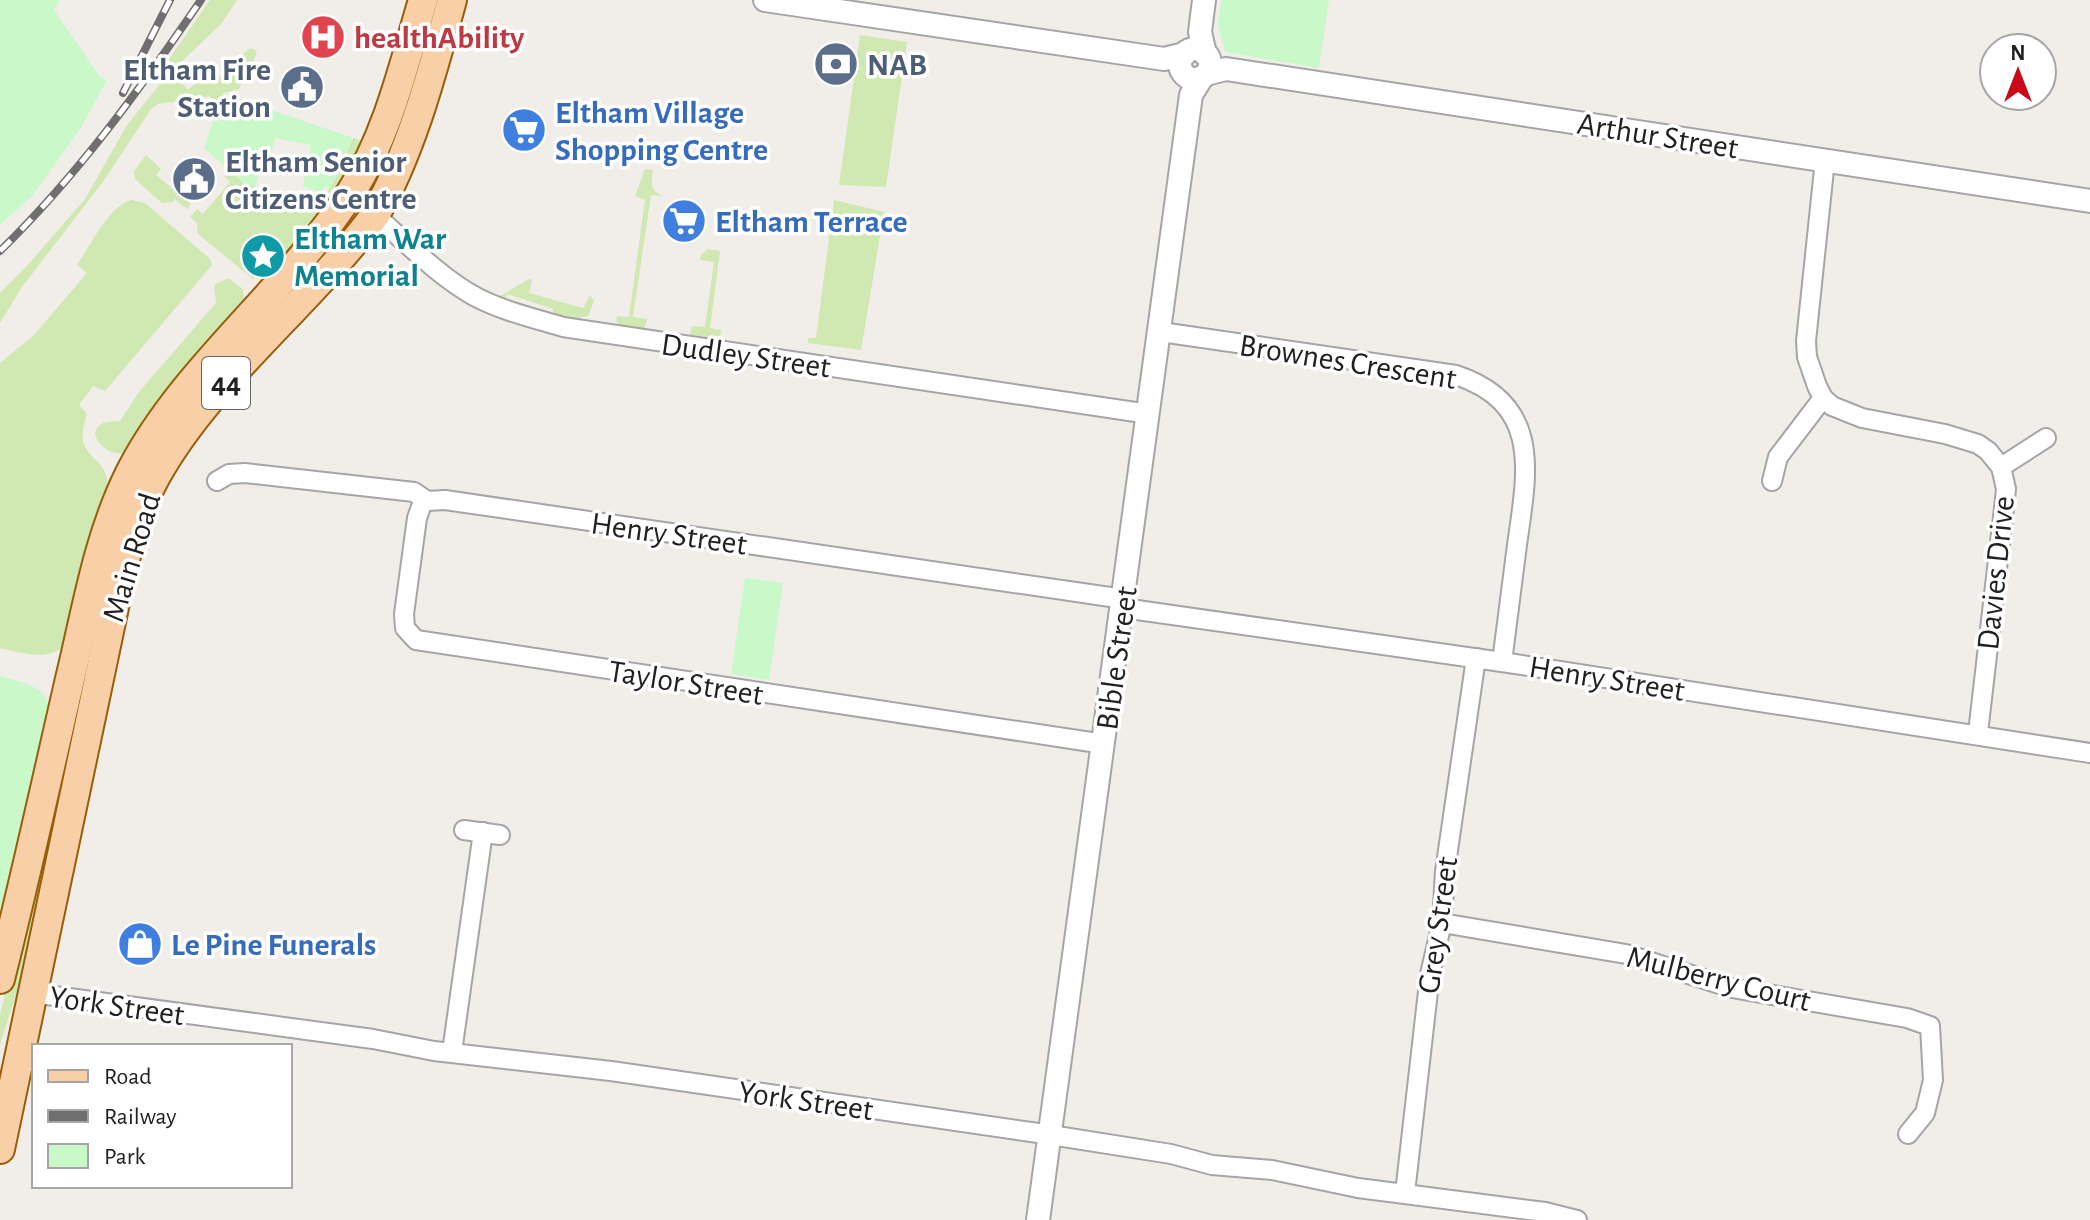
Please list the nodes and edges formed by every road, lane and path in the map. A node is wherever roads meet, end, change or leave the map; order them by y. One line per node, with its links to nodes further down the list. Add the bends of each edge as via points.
1 (423, 0): 7 (main road, Main Road / 44, via 384,123)
2 (452, 0): 9 (main road, Main Road / 44, via 406,147)
3 (765, 0): 5 (street, Arthur Street)
4 (1204, 0): 5 (street, Bible Street)
5 (1195, 64): 6 (street, Arthur Street); 10 (street, Bible Street)
6 (1825, 160): 8 (street, Arthur Street); 11 (street, via 1806,341)
7 (350, 193): 9 (main road); 15 (main road, Main Road / 44, via 172,409)
8 (2090, 201)
9 (375, 215): 12 (street, Dudley Street, via 457,285 536,320); 19 (main road, Main Road / 44, via 188,428)
10 (1161, 332): 12 (street, Bible Street); 22 (street, Brownes Crescent, via 1456,375 1480,384 1500,400 1520,430 1527,464)
11 (1823, 398): 14 (street, Davies Drive, via 1862,418 1966,439 1988,451); 17 (street, via 1778,457)
12 (1149, 414): 20 (street, Bible Street)
13 (2046, 438): 14 (street)
14 (2001, 467): 25 (street, Davies Drive, via 2006,489)
15 (132, 469): 19 (main road); 23 (main road, Main Road / 44, via 102,546)
16 (217, 481): 18 (street, Henry Street, via 245,473 414,492)
17 (1772, 481)
18 (427, 501): 20 (street, Henry Street); 26 (street, Taylor Street, via 418,510 404,614 405,628 416,640)
19 (142, 505): 24 (main road, Main Road / 44)
20 (1124, 603): 21 (street, Henry Street); 26 (street, Bible Street)
21 (1476, 658): 22 (street, Henry Street); 29 (street, Grey Street)
22 (1502, 662): 25 (street, Henry Street)
23 (70, 679): 24 (main road, via 87,675); 30 (main road, Main Road / 44)
24 (97, 685): 31 (main road, Main Road / 44)
25 (1978, 733): 27 (street, Henry Street)
26 (1104, 744): 34 (street, Bible Street)
27 (2090, 753)
28 (464, 830): 32 (street, via 492,834)
29 (1442, 923): 33 (street, Mulberry Court, via 1626,954 1732,988 1930,1026 1933,1080 1925,1113); 36 (street, Grey Street, via 1430,974)
30 (0, 979)
31 (32, 993): 32 (street, York Street); 35 (main road, Main Road / 44)
32 (452, 1052): 34 (street, York Street)
33 (1908, 1134)
34 (1049, 1136): 36 (street, York Street); 37 (street, Bible Street)
35 (0, 1149)
36 (1405, 1193): 38 (street, York Street)
37 (1038, 1220)
38 (1577, 1220)

